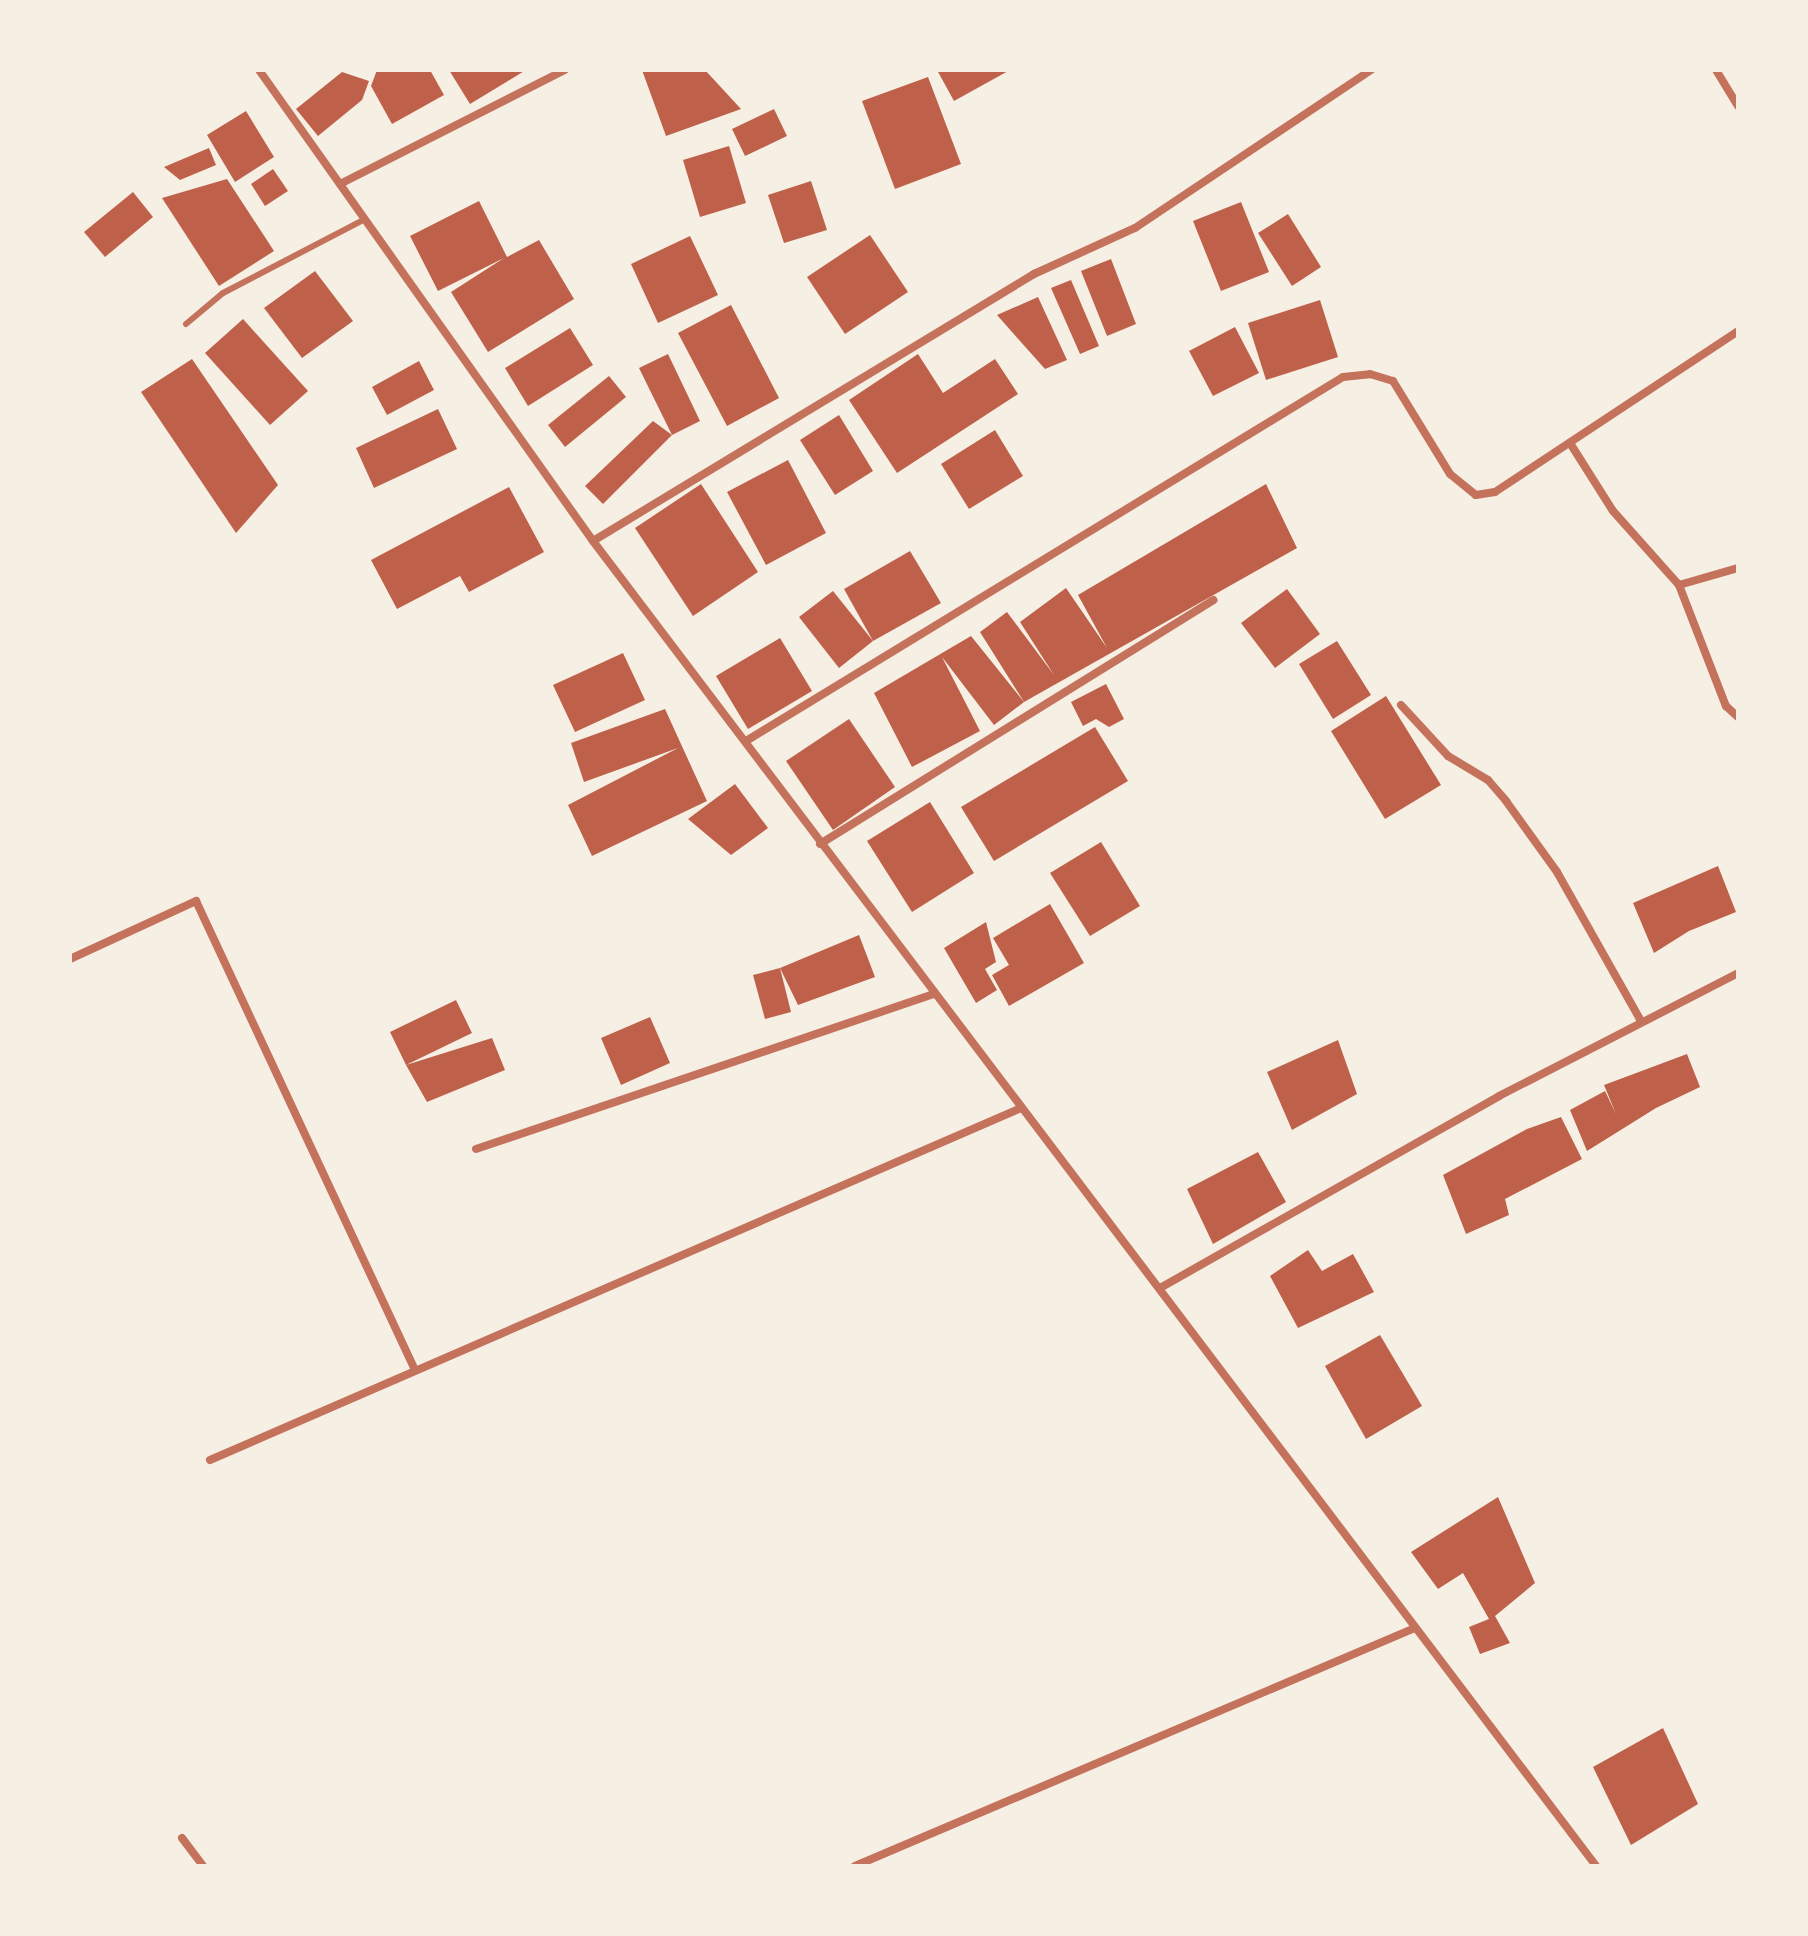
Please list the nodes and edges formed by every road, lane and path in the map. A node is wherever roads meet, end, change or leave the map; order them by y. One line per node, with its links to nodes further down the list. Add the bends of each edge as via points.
1 (259, 70): 6 (street)
2 (565, 70): 6 (street)
3 (1371, 70): 11 (street, via 1135,228 1034,274)
4 (1716, 70): 5 (street)
5 (1738, 106)
6 (340, 184): 7 (street)
7 (365, 219): 8 (lane, via 223,293); 11 (street)
8 (186, 324)
9 (1738, 331): 10 (street)
10 (1570, 443): 13 (street, via 1613,511); 17 (street, via 1495,492 1476,495 1450,474 1393,381 1370,374 1343,377)
11 (593, 541): 17 (street)
12 (1738, 568): 13 (street)
13 (1679, 585): 16 (street, via 1726,706)
14 (1214, 600): 18 (street)
15 (1401, 705): 22 (street, via 1448,756 1488,780 1506,801 1557,872)
16 (1738, 717)
17 (746, 741): 18 (street)
18 (820, 844): 21 (street)
19 (70, 959): 26 (street, via 196,901)
20 (1738, 973): 22 (street)
21 (934, 994): 23 (street); 24 (street)
22 (1641, 1021): 25 (street)
23 (1021, 1108): 25 (street); 26 (street)
24 (476, 1149)
25 (1160, 1288): 28 (street)
26 (415, 1370): 27 (street)
27 (210, 1460)
28 (1415, 1628): 31 (street); 32 (street)
29 (182, 1838): 30 (street)
30 (203, 1866)
31 (855, 1866)
32 (1596, 1866)

